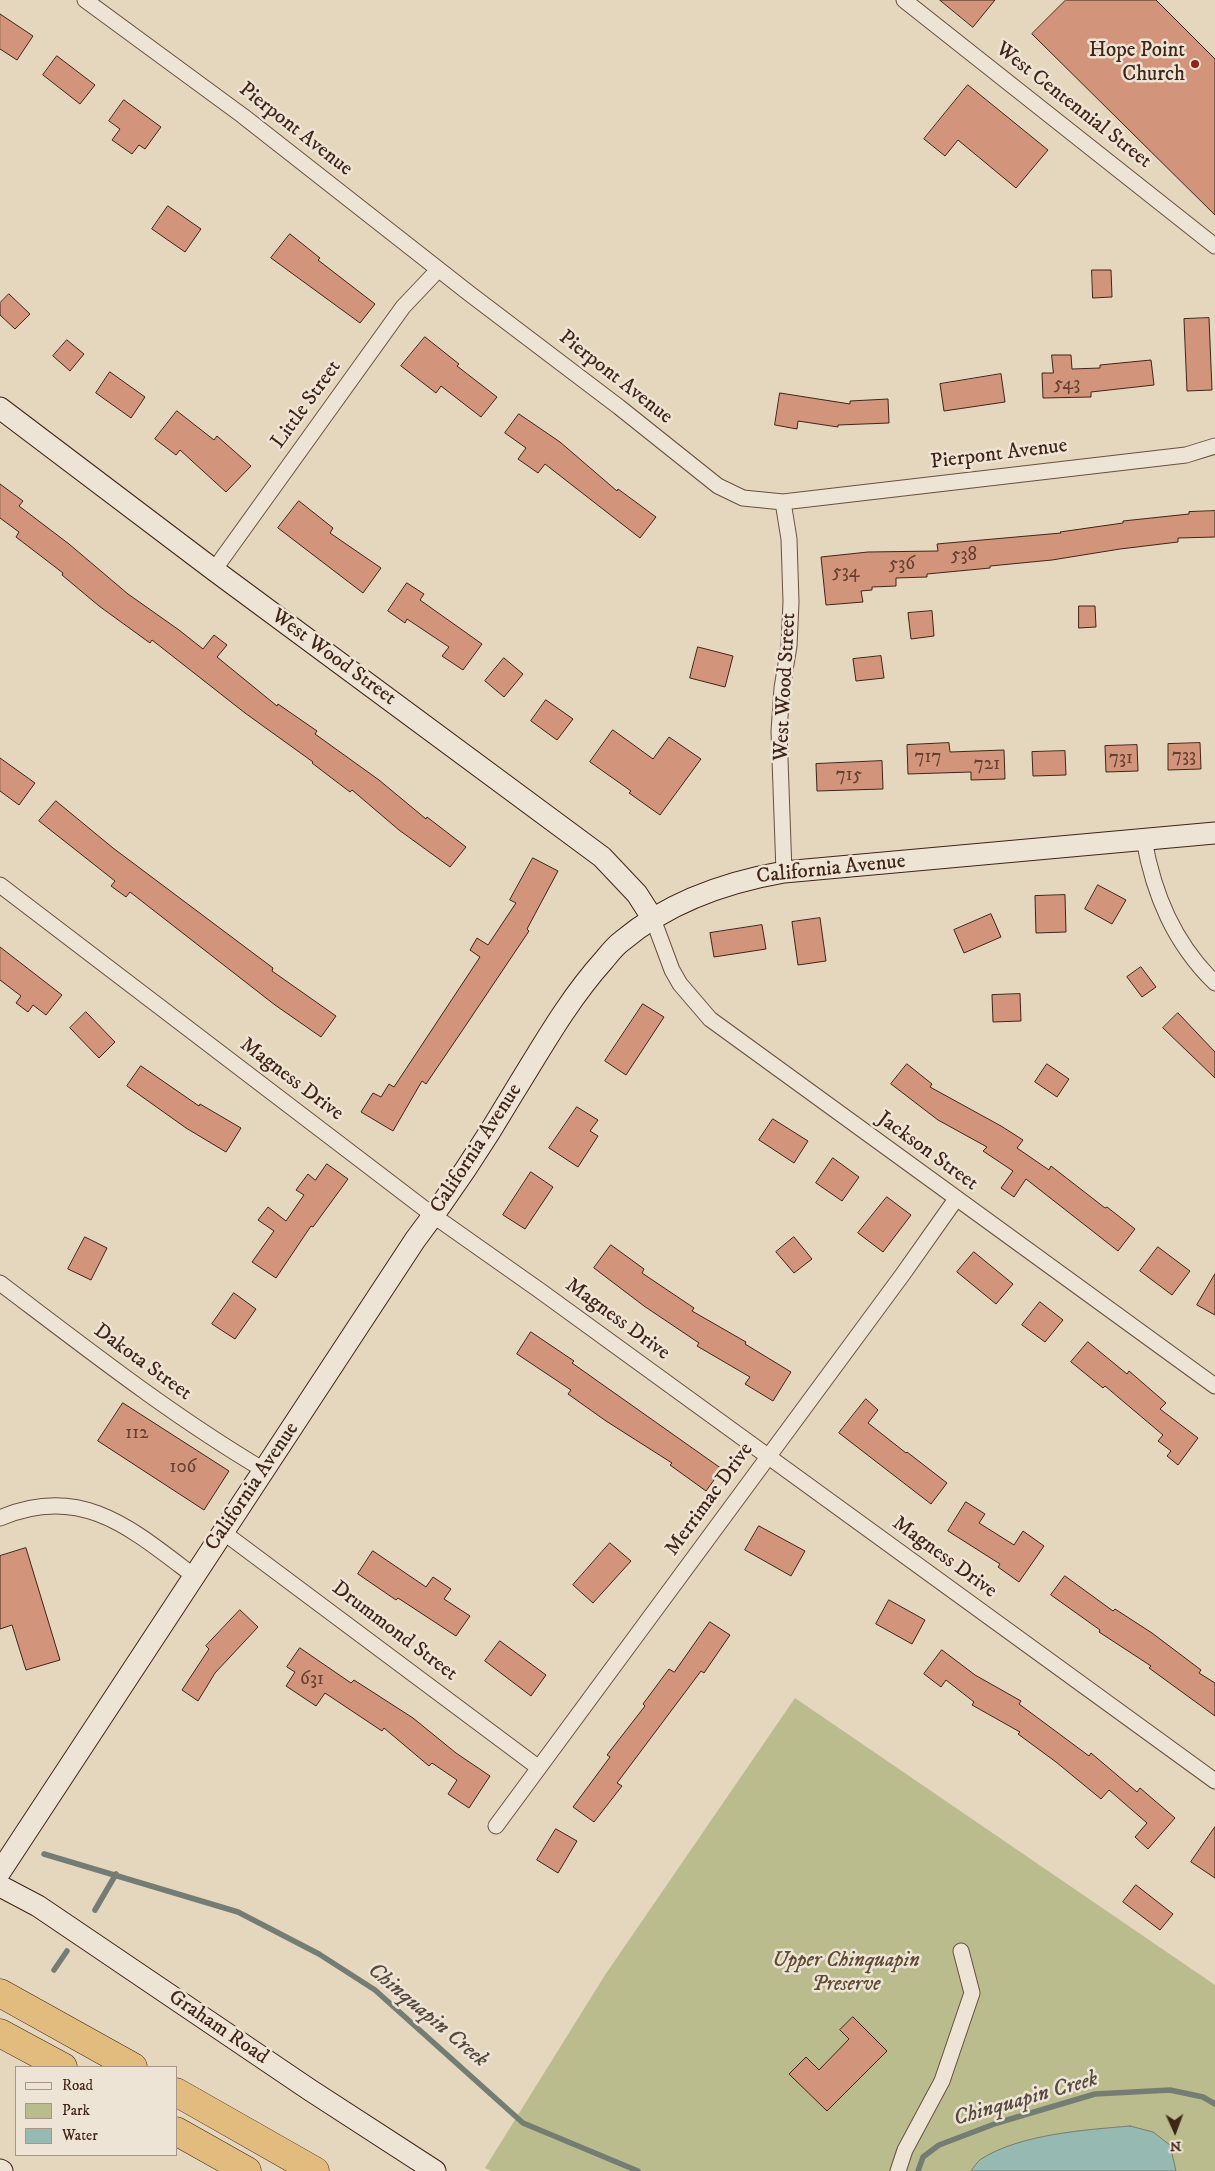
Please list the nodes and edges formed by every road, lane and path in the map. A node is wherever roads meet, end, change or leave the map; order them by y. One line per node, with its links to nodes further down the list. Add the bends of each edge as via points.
1 (85, 0): 4 (street, Pierpont Avenue, via 244,116)
2 (904, 0): 3 (street, West Centennial Street)
3 (1215, 246)
4 (438, 270): 7 (street, Pierpont Avenue, via 619,406 718,486 743,498); 8 (street, Little Street, via 403,307)
5 (0, 408): 8 (main road, West Wood Street)
6 (1215, 446): 7 (street, Pierpont Avenue, via 1186,455)
7 (783, 502): 11 (street, West Wood Street, via 789,539 791,602 780,731)
8 (214, 570): 13 (main road, West Wood Street, via 602,857 637,894)
9 (1215, 833): 10 (main road, California Avenue)
10 (1144, 840): 11 (main road, California Avenue); 14 (street, via 1149,868 1170,923 1185,948)
11 (784, 872): 13 (main road, California Avenue, via 720,888)
12 (0, 885): 16 (street, Magness Drive)
13 (653, 919): 15 (street, Jackson Street, via 672,970 710,1019); 16 (main road, California Avenue, via 621,941 591,975 548,1036 484,1142)
14 (1215, 983)
15 (956, 1198): 18 (street, Jackson Street); 19 (street, Merrimac Drive)
16 (434, 1216): 19 (street, Magness Drive); 20 (main road, California Avenue)
17 (0, 1283): 20 (street, Dakota Street, via 159,1403)
18 (1215, 1386)
19 (768, 1456): 24 (street, Merrimac Drive); 25 (street, Magness Drive)
20 (264, 1470): 22 (main road, California Avenue)
21 (0, 1518): 23 (street, via 38,1506 65,1505 92,1510 123,1525)
22 (223, 1532): 23 (main road, California Avenue); 24 (street, Drummond Street)
23 (194, 1576): 27 (main road, California Avenue)
24 (539, 1768): 26 (street, Merrimac Drive)
25 (1215, 1781)
26 (496, 1826)
27 (0, 1872)
28 (0, 1886): 38 (main road, Graham Road, via 38,1906)
29 (961, 1951): 39 (street, via 972,1993 942,2081 905,2150)
30 (0, 1993): 33 (highway)
31 (0, 2032): 32 (highway)
32 (61, 2066)
33 (131, 2066)
34 (178, 2093): 37 (highway)
35 (178, 2132): 36 (highway)
36 (248, 2171)
37 (315, 2171)
38 (435, 2171)
39 (898, 2171)

